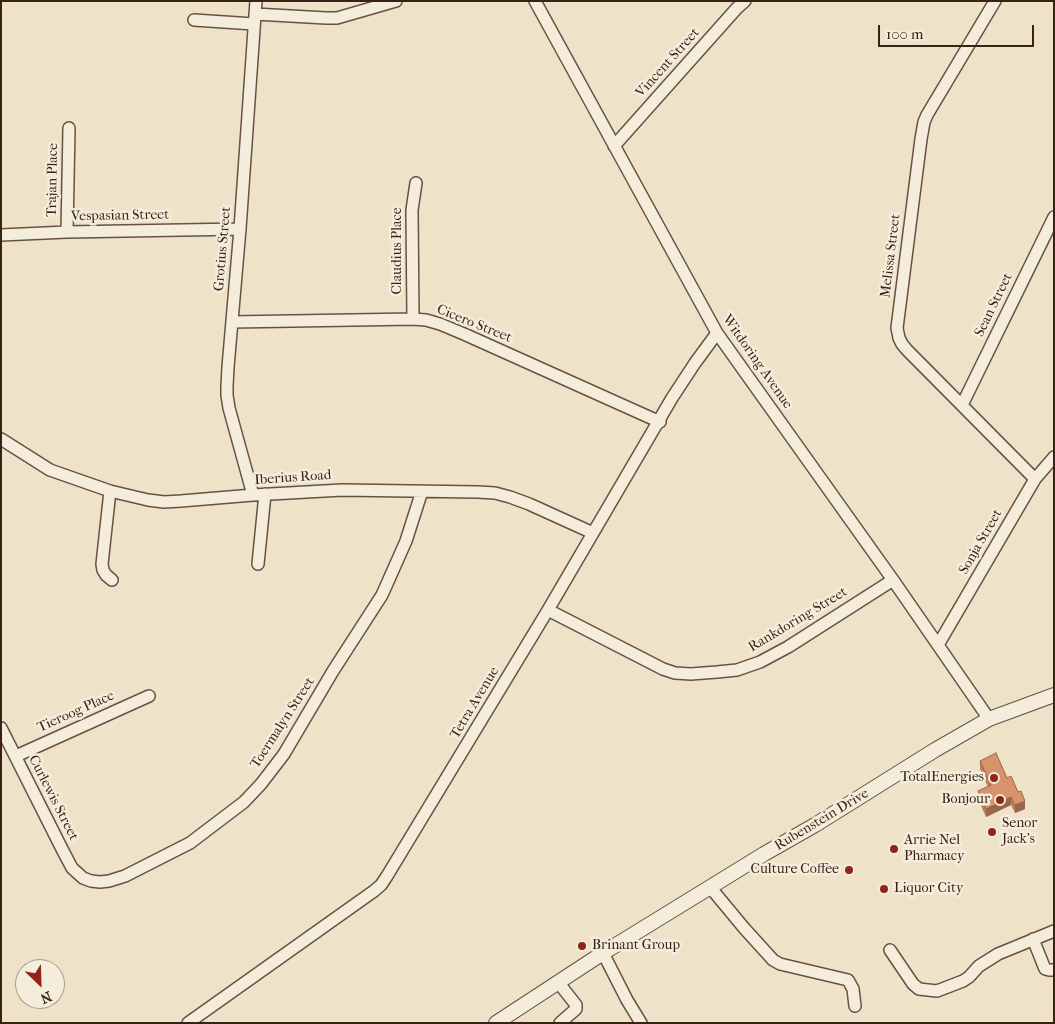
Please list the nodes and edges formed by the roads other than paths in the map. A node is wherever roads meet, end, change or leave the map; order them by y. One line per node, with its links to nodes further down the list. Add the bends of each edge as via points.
1 (256, 1): 6 (street, Grotius Street)
2 (396, 1): 6 (street, via 337,18)
3 (535, 1): 9 (street, Witdoring Avenue)
4 (995, 1): 18 (street, Melissa Street, via 924,122 898,328 902,344)
5 (738, 3): 9 (street, Vincent Street)
6 (255, 19): 7 (street); 12 (street, Grotius Street)
7 (194, 20)
8 (70, 128): 13 (street, Trajan Place)
9 (614, 146): 17 (street, Witdoring Avenue)
10 (416, 184): 15 (street, Claudius Place, via 412,210)
11 (1054, 217): 18 (street, Sean Street)
12 (240, 229): 13 (street, Vespasian Street); 16 (street, Grotius Street)
13 (67, 232): 14 (street, Vespasian Street)
14 (1, 235)
15 (414, 319): 16 (street, Cicero Street); 19 (street, Cicero Street, via 456,330)
16 (232, 322): 26 (street, Grotius Street, via 227,395)
17 (717, 333): 19 (street, Tetra Avenue, via 672,398); 30 (street, Witdoring Avenue)
18 (962, 405): 22 (street, Melissa Street)
19 (660, 422): 27 (street, Tetra Avenue)
20 (1, 439): 23 (street, Iberius Road, via 50,470)
21 (1054, 457): 22 (street, Sonja Street)
22 (1035, 479): 32 (street, Sonja Street)
23 (110, 491): 26 (street, Iberius Road, via 164,502); 29 (street, via 102,564)
24 (422, 491): 25 (street, Iberius Road, via 342,490); 27 (street, Iberius Road, via 495,493 529,504); 38 (street, Toermalyn Street, via 406,541 382,595 284,754 261,784 244,802 190,843 126,876 100,882)
25 (265, 494): 26 (street, Iberius Road); 28 (street)
26 (253, 495)
27 (593, 534): 31 (street, Tetra Avenue)
28 (258, 564)
29 (112, 580)
30 (893, 580): 31 (street, Rankdoring Street, via 760,662 737,670 717,672 691,674 664,669); 32 (street, Witdoring Avenue)
31 (548, 610): 47 (street, Tetra Avenue, via 381,885)
32 (938, 645): 35 (street, Witdoring Avenue)
33 (1054, 695): 35 (street, Rubenstein Drive)
34 (149, 696): 37 (street, Tieroog Place)
35 (988, 719): 39 (street, Rubenstein Drive)
36 (1, 728): 37 (street, Curlewis Street)
37 (16, 756): 38 (street, Curlewis Street, via 72,868)
38 (83, 878)
39 (710, 887): 43 (street, Rubenstein Drive); 46 (street, via 773,960 848,980 853,988)
40 (1054, 931): 41 (street)
41 (1033, 940): 42 (street, via 987,960 963,981 937,991 919,989 913,984); 44 (street, via 1045,969)
42 (890, 950)
43 (603, 953): 45 (street, Rubenstein Drive); 50 (street)
44 (1054, 970)
45 (558, 982): 48 (street, Rubenstein Drive); 49 (street, via 576,1005 576,1009)
46 (855, 1006)
47 (188, 1023)
48 (496, 1023)
49 (560, 1023)
50 (641, 1023)

